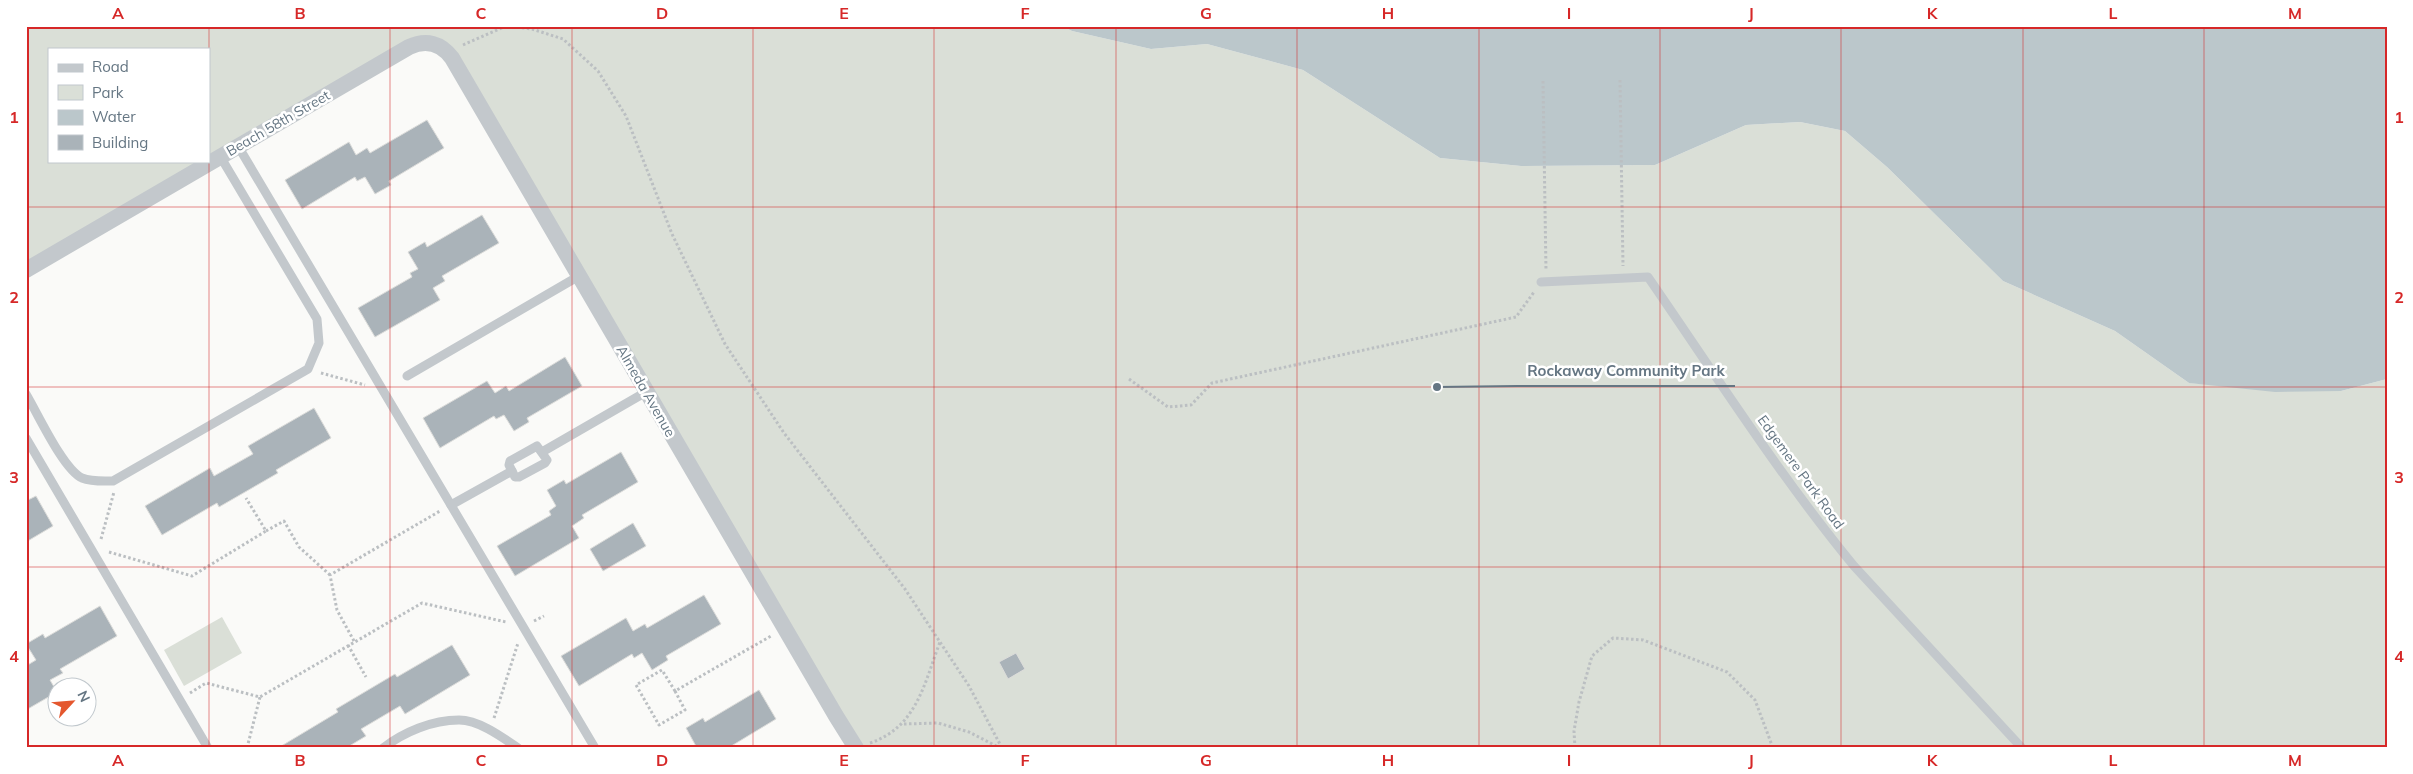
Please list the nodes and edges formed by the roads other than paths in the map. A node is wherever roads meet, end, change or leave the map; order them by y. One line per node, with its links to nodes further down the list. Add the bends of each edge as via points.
1 (428, 42): 2 (street, Beach 58th Street, via 409,46); 7 (street, Almeda Avenue, via 448,52)
2 (238, 146): 3 (street, Beach 58th Street); 15 (lane)
3 (220, 156): 5 (street, Beach 58th Street); 11 (lane, via 317,319 318,343 308,369 113,482 82,478 69,468)
4 (210, 162): 6 (street, Beach 58th Street)
5 (210, 162)
6 (26, 270)
7 (579, 276): 9 (lane); 10 (street, Almeda Avenue)
8 (1544, 282): 21 (lane, Edgemere Park Road, via 1648,277 1829,536)
9 (408, 376)
10 (646, 392): 13 (lane); 20 (street, Almeda Avenue)
11 (26, 394)
12 (26, 438): 16 (lane)
13 (542, 452): 14 (lane, via 536,446 532,448 510,462); 14 (lane, via 547,460 545,463 519,477 515,477)
14 (512, 471): 15 (lane)
15 (451, 505): 19 (lane)
16 (208, 748)
17 (383, 748): 18 (lane, via 411,731 434,723 460,720 490,731)
18 (518, 748)
19 (594, 748)
20 (856, 748)
21 (2022, 748)

